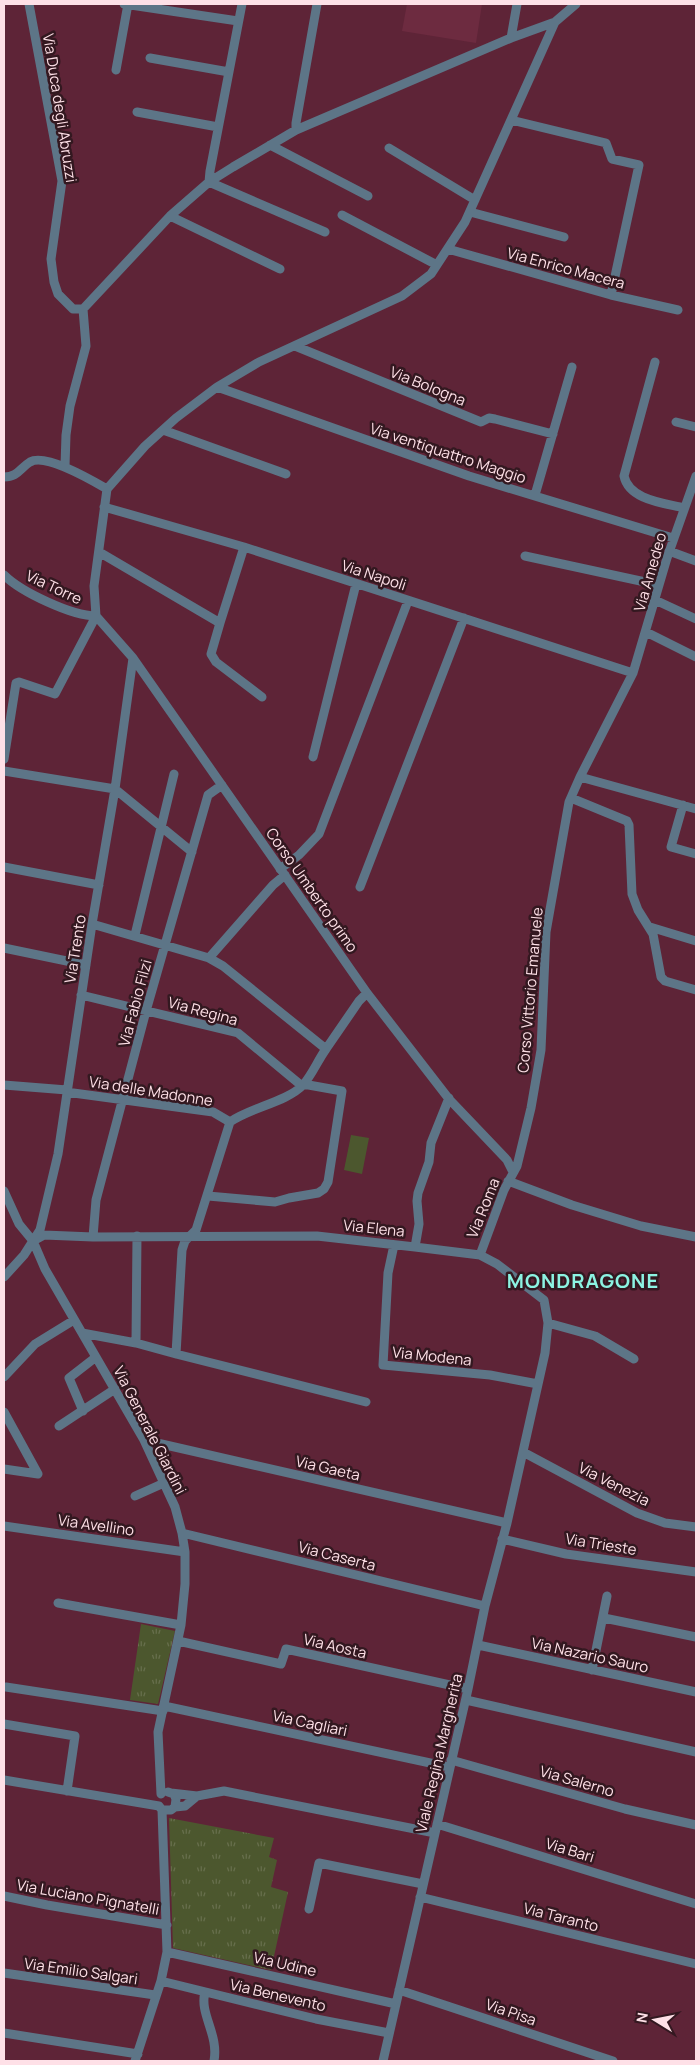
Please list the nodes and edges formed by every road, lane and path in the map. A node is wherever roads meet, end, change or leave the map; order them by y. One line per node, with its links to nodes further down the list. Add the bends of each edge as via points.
1 (28, 4): 31 (street, Via Duca degli Abruzzi, via 62,181 51,259 54,282 58,294 72,309)
2 (126, 4): 7 (street); 11 (street)
3 (242, 4): 7 (street)
4 (317, 4): 16 (street)
5 (518, 4): 9 (street)
6 (576, 4): 8 (street)
7 (238, 22): 12 (street)
8 (555, 22): 9 (street); 14 (street)
9 (510, 38): 16 (street)
10 (150, 58): 12 (street)
11 (116, 70)
12 (229, 72): 15 (street)
13 (137, 112): 15 (street)
14 (511, 120): 21 (street); 30 (street, via 606,143 612,159 639,165)
15 (218, 127): 19 (street)
16 (296, 130): 17 (street)
17 (270, 145): 19 (street); 20 (street)
18 (389, 148): 21 (street)
19 (209, 182): 24 (street); 25 (street)
20 (368, 196)
21 (475, 200): 22 (street)
22 (470, 212): 26 (street); 27 (street)
23 (342, 215): 28 (street)
24 (170, 216): 29 (street); 31 (street)
25 (325, 232)
26 (564, 237)
27 (448, 249): 28 (street); 30 (street, Via Enrico Macera)
28 (437, 265): 33 (street, via 431,274 402,296)
29 (280, 269)
30 (611, 295): 32 (street, Via Enrico Macera)
31 (83, 309): 41 (street, via 86,346 70,406)
32 (678, 310)
33 (295, 346): 36 (street, via 259,362); 40 (street, Via Bologna, via 481,422 489,418)
34 (655, 362): 48 (street, via 624,476 625,483 640,496)
35 (572, 367): 40 (street)
36 (218, 387): 39 (street); 46 (street, Via ventiquattro Maggio, via 382,447)
37 (676, 422): 38 (street)
38 (696, 427)
39 (163, 430): 42 (street); 45 (street)
40 (553, 434): 46 (street)
41 (65, 466): 43 (street, via 32,460 17,475); 45 (street)
42 (286, 474)
43 (4, 477)
44 (696, 478): 48 (street, Via Amedeo)
45 (107, 489): 47 (street)
46 (535, 495): 49 (street, Via ventiquattro Maggio)
47 (104, 507): 50 (street, Via Napoli); 52 (street)
48 (684, 508): 49 (street, Via Amedeo)
49 (673, 538): 51 (street, Via Amedeo)
50 (244, 547): 56 (street, Via Napoli); 63 (street)
51 (669, 551): 54 (street); 57 (street, Via Amedeo)
52 (100, 552): 60 (street, via 94,586); 63 (street)
53 (526, 556): 57 (street)
54 (696, 561)
55 (4, 575): 60 (street, Via Torre, via 22,591 84,616)
56 (356, 584): 59 (street, Via Napoli); 69 (street)
57 (659, 586): 58 (street, Via Amedeo)
58 (655, 600): 62 (street); 64 (street, Via Amedeo)
59 (408, 601): 61 (street, Via Napoli); 83 (street, via 318,834)
60 (96, 616): 66 (street, Corso Umberto primo); 70 (street, via 55,694 16,683)
61 (464, 618): 67 (street, Via Napoli); 85 (street)
62 (696, 619)
63 (220, 623): 68 (street, via 211,654 216,662)
64 (646, 632): 65 (street); 67 (street, Via Amedeo)
65 (696, 657)
66 (133, 658): 74 (street, Corso Umberto primo); 75 (street, Via Trento)
67 (633, 673): 73 (street, Corso Vittorio Emanuele)
68 (262, 697)
69 (312, 757)
70 (4, 758)
71 (4, 771): 75 (street)
72 (174, 774): 79 (street)
73 (580, 777): 76 (street, Corso Vittorio Emanuele); 77 (street)
74 (222, 785): 80 (street, Via Fabio Filzi, via 208,795); 83 (street, Corso Umberto primo)
75 (115, 789): 79 (street); 84 (street, Via Trento)
76 (571, 798): 87 (street, via 627,821 632,894); 105 (street, Corso Vittorio Emanuele, via 546,932 537,1074 523,1147)
77 (683, 805): 78 (street); 81 (street, via 671,847)
78 (696, 809)
79 (161, 828): 80 (street); 88 (street)
80 (192, 852): 90 (street, Via Fabio Filzi)
81 (696, 854)
82 (4, 867): 84 (street)
83 (283, 872): 92 (street); 95 (street, Corso Umberto primo)
84 (99, 885): 86 (street, Via Trento)
85 (360, 887)
86 (92, 924): 88 (street); 93 (street, Via Trento)
87 (650, 927): 89 (street); 94 (street, via 662,980)
88 (135, 935): 90 (street)
89 (696, 941)
90 (165, 944): 92 (street); 97 (street, Via Fabio Filzi)
91 (4, 948): 93 (street)
92 (209, 958): 98 (street)
93 (86, 964): 96 (street, Via Trento)
94 (696, 990)
95 (367, 993): 98 (street); 102 (street, Corso Umberto primo)
96 (81, 996): 97 (street, Via Regina); 101 (street, Via Trento)
97 (146, 1011): 100 (street, Via Regina, via 238,1034); 103 (street, Via Fabio Filzi)
98 (326, 1048): 100 (street)
99 (4, 1085): 101 (street, Via delle Madonne)
100 (302, 1085): 104 (street); 108 (street, via 342,1091 328,1182 324,1189 275,1202)
101 (67, 1091): 103 (street, Via delle Madonne); 114 (street, Via Trento, via 58,1154 40,1230)
102 (449, 1098): 105 (street, Corso Umberto primo, via 507,1160); 116 (street, via 431,1143 429,1162 418,1193 419,1224)
103 (124, 1100): 104 (street, Via delle Madonne, via 213,1112); 112 (street, Via Fabio Filzi, via 96,1200)
104 (230, 1122): 108 (street)
105 (513, 1172): 106 (street, Via Roma)
106 (508, 1181): 113 (street, via 641,1226); 117 (street, Via Roma)
107 (4, 1191): 109 (street, Via Generale Giardini)
108 (208, 1196): 111 (street, via 196,1230)
109 (6, 1200): 114 (street, Via Generale Giardini)
110 (137, 1236): 111 (street, Via Elena); 112 (street, Via Elena); 122 (street)
111 (190, 1236): 115 (street, Via Elena, via 317,1236); 123 (street, via 182,1250)
112 (93, 1237): 114 (street, Via Elena, via 44,1235)
113 (696, 1237)
114 (33, 1242): 118 (street, Via Trento); 119 (street, Via Generale Giardini)
115 (394, 1245): 116 (street, Via Elena); 127 (street, Via Modena, via 388,1273 383,1365 490,1375)
116 (415, 1247): 117 (street, Via Elena)
117 (480, 1255): 120 (street, Via Elena, via 544,1300)
118 (4, 1277)
119 (74, 1320): 121 (street, Via Generale Giardini); 126 (street, via 35,1344)
120 (548, 1323): 125 (street, via 595,1336); 127 (street, Via Elena)
121 (82, 1333): 122 (street); 124 (street, Via Generale Giardini)
122 (136, 1344): 123 (street)
123 (176, 1354): 129 (street)
124 (96, 1357): 128 (street, Via Generale Giardini); 130 (street, via 69,1378)
125 (634, 1359)
126 (4, 1377)
127 (538, 1384): 134 (street, Via Elena)
128 (116, 1389): 130 (street); 133 (street, Via Generale Giardini)
129 (366, 1402)
130 (82, 1411): 132 (street)
131 (4, 1412): 135 (street, via 38,1474)
132 (59, 1426)
133 (144, 1440): 136 (street, Via Generale Giardini); 138 (street, Via Gaeta)
134 (523, 1452): 138 (street, Viale Regina Margherita); 140 (street, Via Venezia, via 637,1513 665,1523)
135 (4, 1469)
136 (164, 1483): 137 (street); 141 (street, Via Generale Giardini)
137 (135, 1496)
138 (507, 1523): 142 (street, Viale Regina Margherita)
139 (4, 1526): 143 (street, Via Avellino)
140 (696, 1527)
141 (182, 1533): 143 (street, Via Generale Giardini); 147 (street, Via Caserta)
142 (502, 1539): 144 (street, Via Trieste, via 566,1554); 147 (street, Viale Regina Margherita)
143 (185, 1552): 149 (street, Via Generale Giardini)
144 (696, 1572)
145 (608, 1596): 148 (street)
146 (58, 1603): 149 (street)
147 (485, 1606): 152 (street, Viale Regina Margherita)
148 (604, 1618): 150 (street); 153 (street)
149 (181, 1625): 151 (street, Via Generale Giardini)
150 (696, 1637)
151 (178, 1640): 155 (street, Via Aosta, via 281,1664 286,1649); 158 (street, Via Generale Giardini)
152 (478, 1645): 153 (street, Via Nazario Sauro); 155 (street, Viale Regina Margherita)
153 (592, 1670): 156 (street, Via Nazario Sauro)
154 (6, 1687): 158 (street, Via Cagliari)
155 (468, 1690): 157 (street, Viale Regina Margherita)
156 (696, 1692)
157 (466, 1700): 160 (street); 161 (street, Viale Regina Margherita)
158 (164, 1709): 161 (street, Via Cagliari); 166 (street, Via Generale Giardini, via 158,1732)
159 (4, 1724): 163 (street, via 75,1736)
160 (696, 1752)
161 (450, 1763): 167 (street, Via Salerno); 168 (street, Viale Regina Margherita)
162 (4, 1780): 163 (street)
163 (67, 1791): 166 (street)
164 (171, 1793): 165 (street); 166 (street); 166 (street, via 176,1799)
165 (197, 1796): 166 (street, via 185,1806); 168 (street, Via Bari, via 224,1791)
166 (164, 1805): 174 (street, Via Generale Giardini, via 162,1833)
167 (696, 1825)
168 (436, 1828): 169 (street, Viale Regina Margherita); 172 (street, Via Bari)
169 (423, 1884): 171 (street, Viale Regina Margherita); 173 (street, via 319,1863)
170 (4, 1896): 174 (street, Via Luciano Pignatelli)
171 (420, 1897): 176 (street, Via Taranto); 179 (street, Viale Regina Margherita)
172 (696, 1904)
173 (309, 1909)
174 (167, 1925): 175 (street, Via Generale Giardini)
175 (167, 1952): 178 (street, Via Generale Giardini); 182 (street, Via Udine)
176 (696, 1964)
177 (4, 1973): 181 (street, Via Emilio Salgari)
178 (161, 1981): 180 (street, Via Benevento); 181 (street, Via Generale Giardini)
179 (400, 1990): 182 (street, Viale Regina Margherita); 188 (street, Via Pisa)
180 (205, 1992): 184 (street, Via Benevento); 186 (street, via 203,2005 215,2042)
181 (155, 1995): 185 (street, Via Generale Giardini)
182 (396, 2004): 184 (street, Viale Regina Margherita)
183 (4, 2033): 185 (street)
184 (389, 2033): 187 (street, Viale Regina Margherita)
185 (136, 2057)
186 (214, 2061)
187 (383, 2061)
188 (613, 2061)

